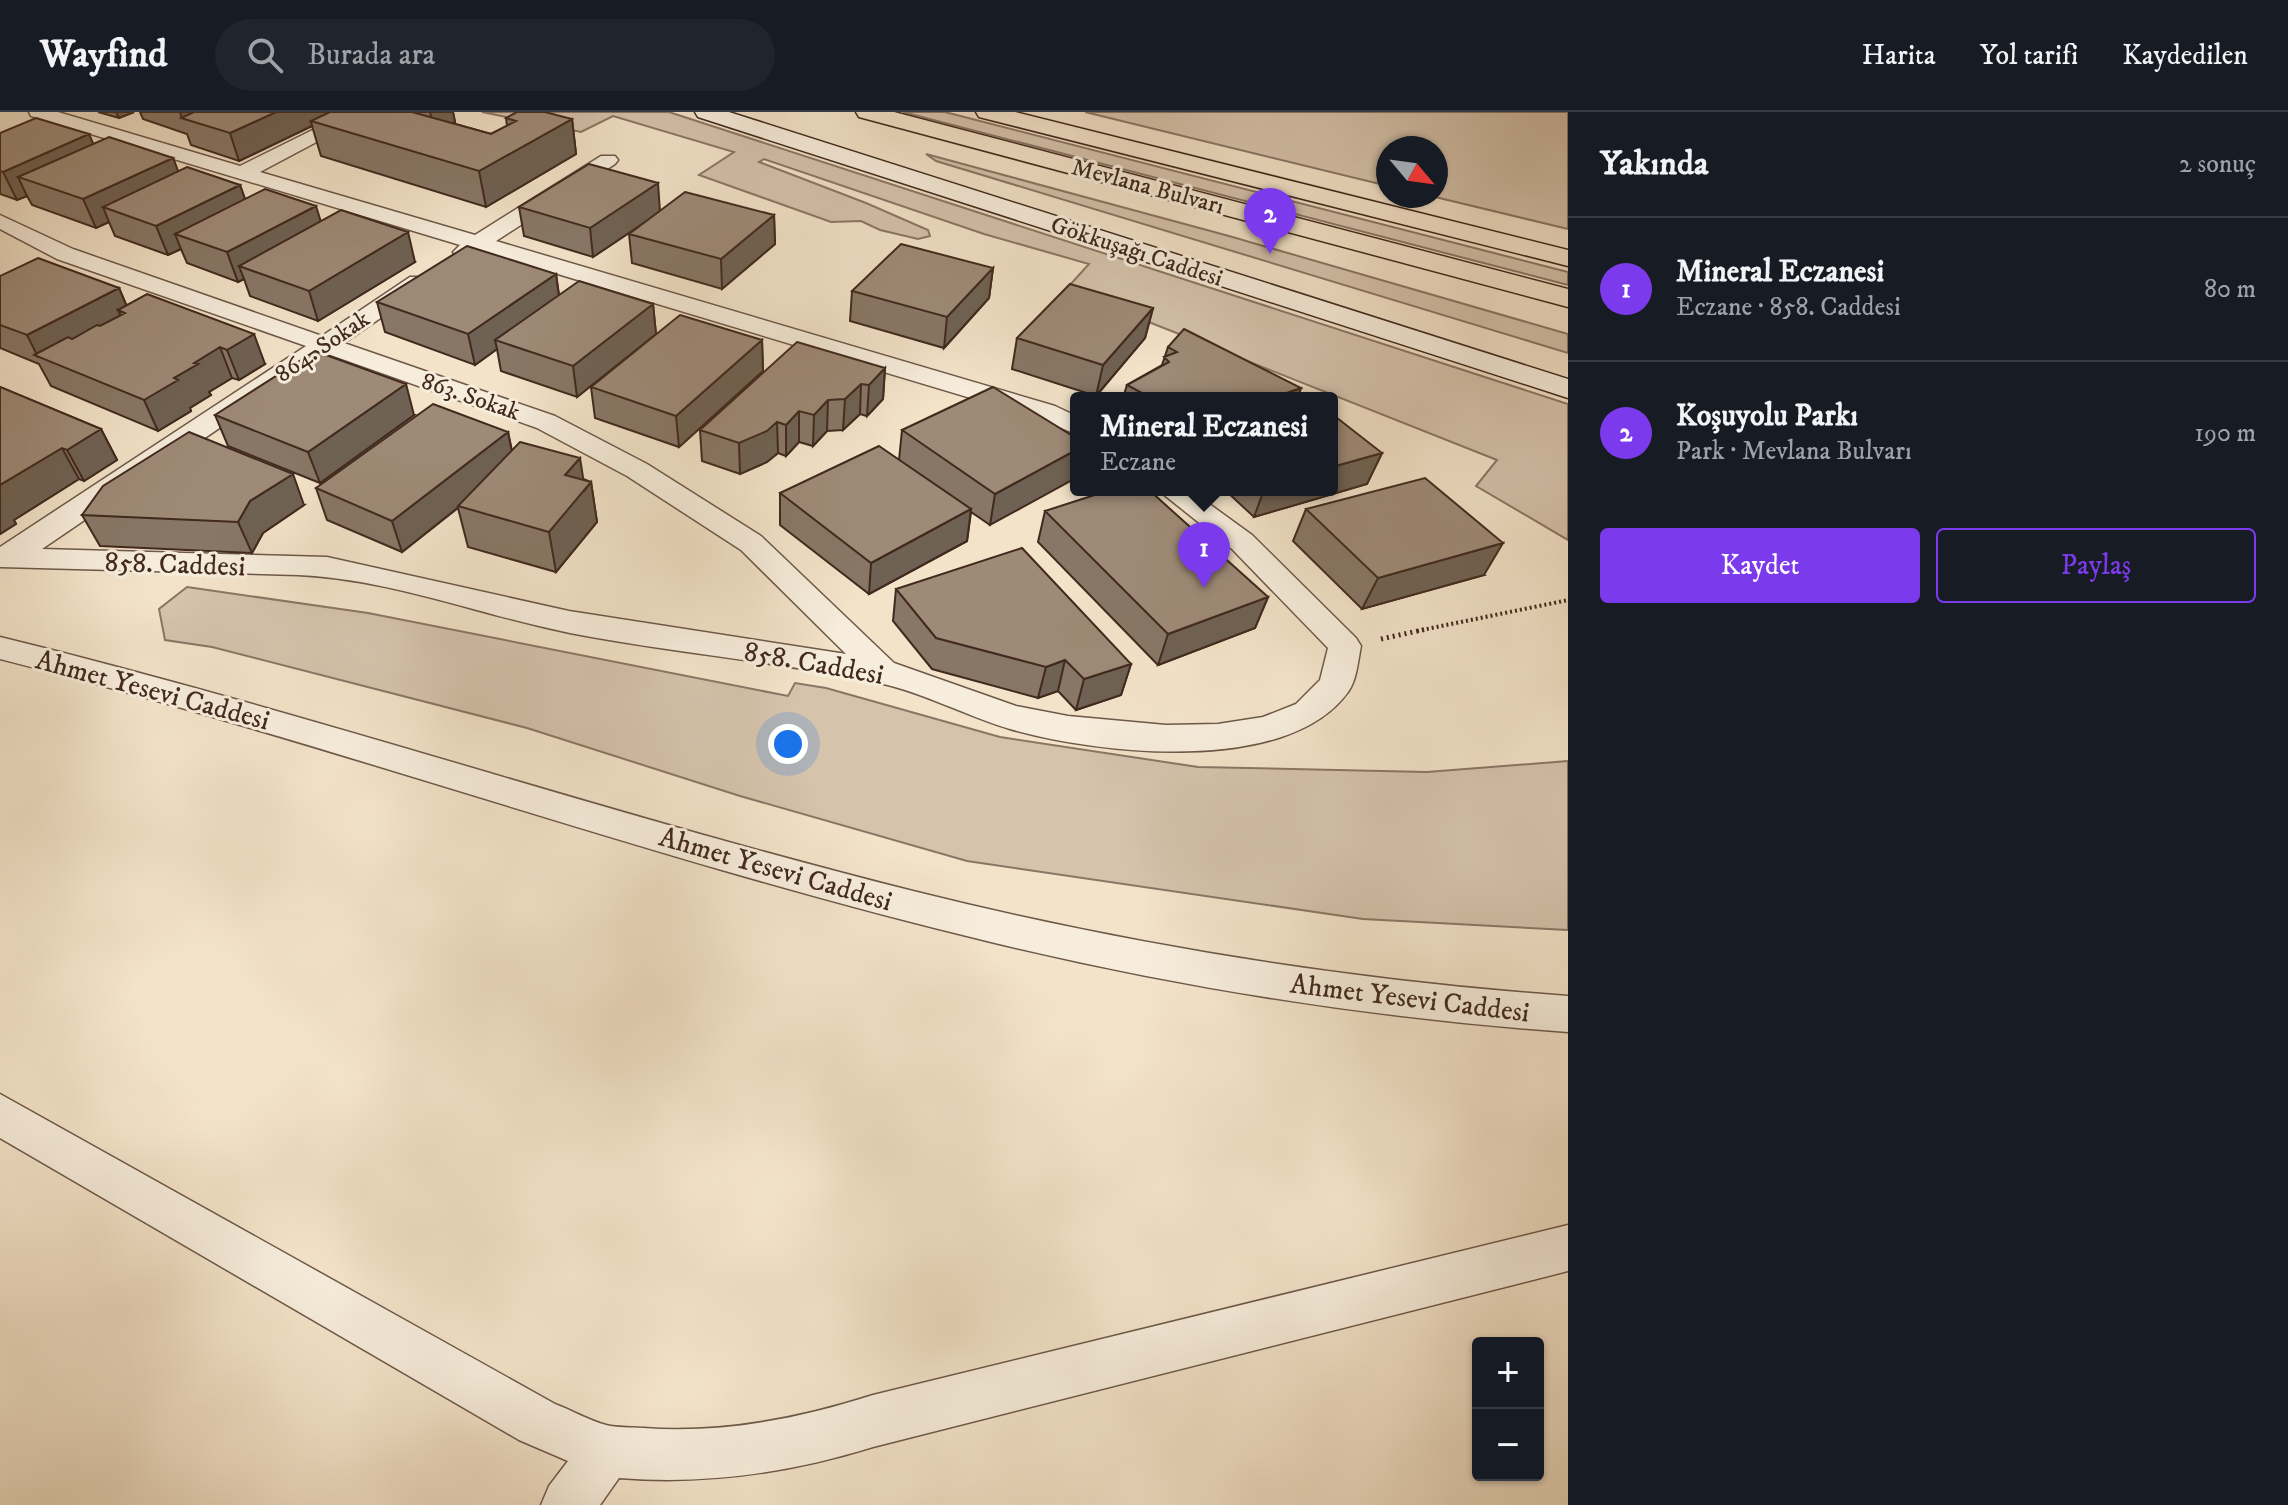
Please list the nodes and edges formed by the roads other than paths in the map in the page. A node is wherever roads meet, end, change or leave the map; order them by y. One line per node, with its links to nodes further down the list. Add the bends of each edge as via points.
1 (364, 112): 7 (street)
2 (706, 112): 15 (street, Gökkuşağı Caddesi)
3 (867, 112): 13 (highway, Mevlana Bulvarı)
4 (987, 112): 11 (highway, Mevlana Bulvarı)
5 (39, 122): 7 (street, via 67,121)
6 (608, 160): 9 (street, 864. Sokak)
7 (239, 174): 9 (street)
8 (0, 221): 10 (street, 863. Sokak)
9 (476, 244): 14 (street, 864. Sokak); 16 (street, via 1031,407)
10 (65, 254): 12 (street); 14 (street, 863. Sokak)
11 (1568, 258)
12 (39, 265)
13 (1568, 298)
14 (322, 345): 18 (street, 864. Sokak); 20 (street, 863. Sokak, via 546,422 637,470 751,543)
15 (1568, 389)
16 (1070, 423)
17 (1180, 496): 20 (street, 858. Caddesi, via 1242,542 1345,646 1345,666 1335,690 1317,708 1259,732 1214,737 1122,734 1031,722)
18 (4, 557): 20 (street, 858. Caddesi, via 337,568 569,622)
19 (0, 648): 21 (street, Ahmet Yesevi Caddesi, via 327,736 883,899 1033,936 1312,986)
20 (883, 672)
21 (1568, 1014)
22 (0, 1115): 24 (street, via 537,1422)
23 (1568, 1248): 24 (street, via 822,1437 713,1454)
24 (607, 1451): 25 (street)
25 (568, 1505)

